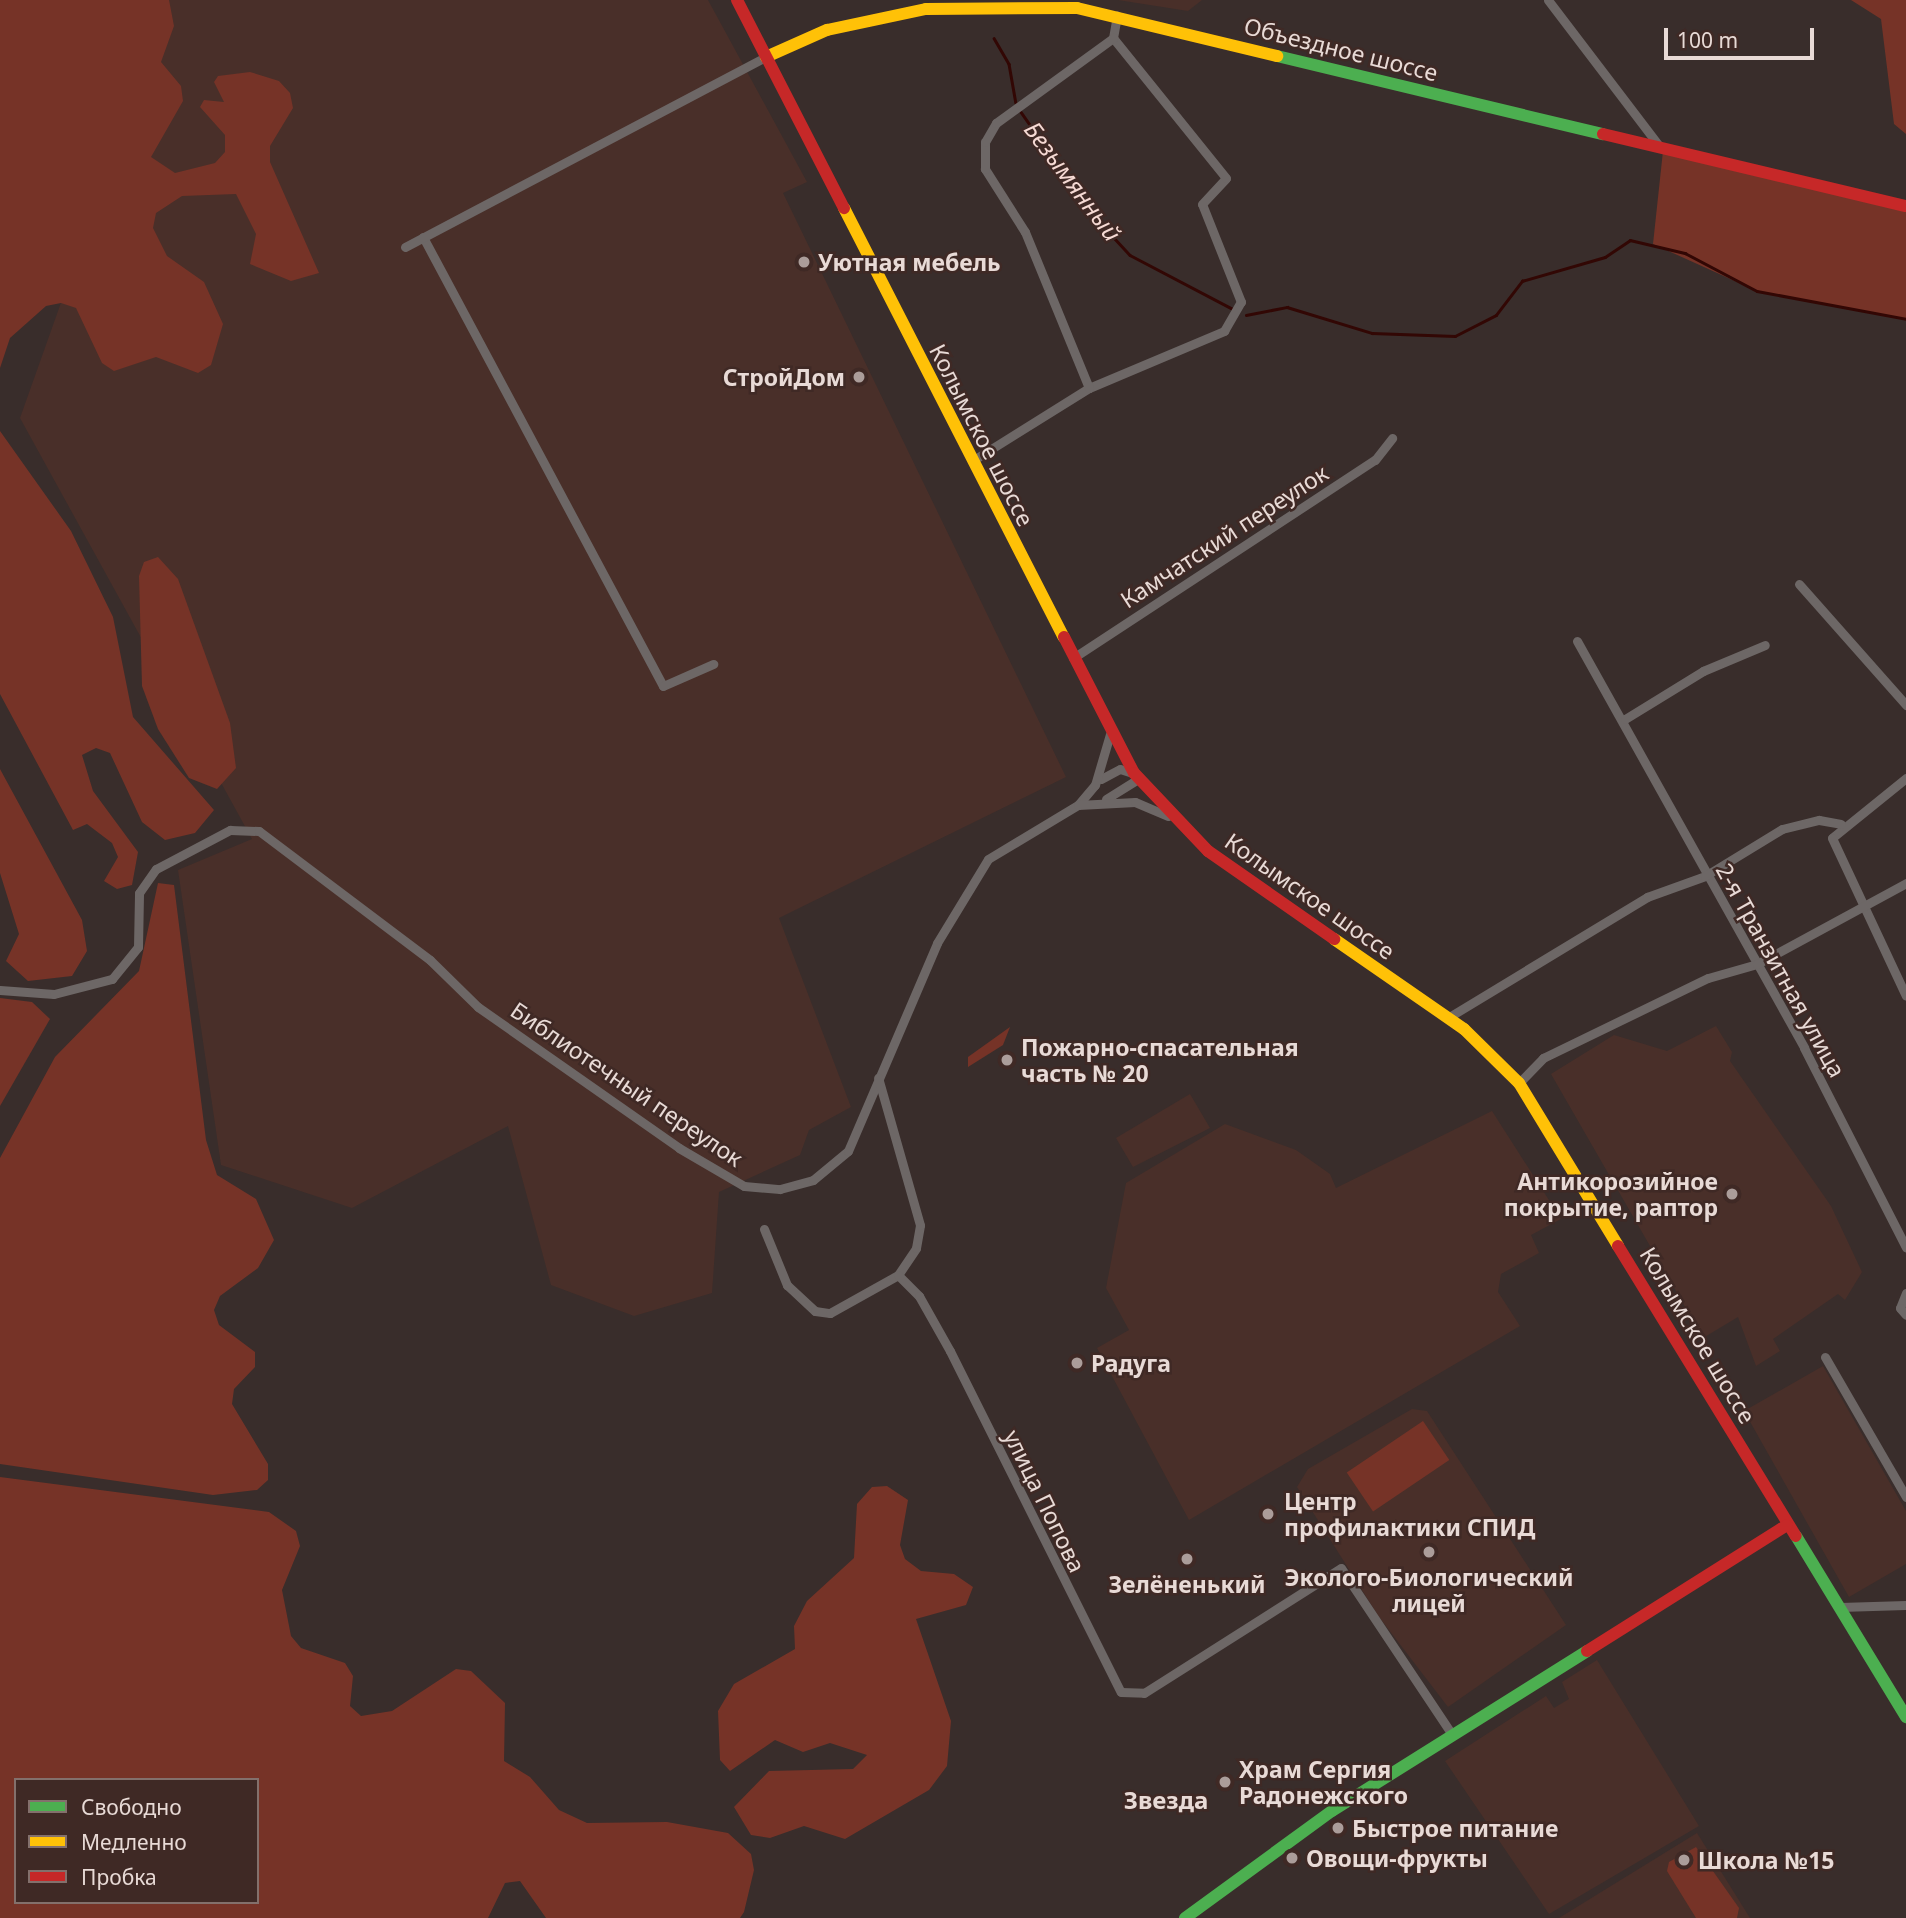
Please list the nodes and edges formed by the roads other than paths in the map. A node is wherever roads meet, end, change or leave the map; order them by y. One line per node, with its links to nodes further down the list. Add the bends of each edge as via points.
1 (737, 0): 5 (main road, Колымское шоссе)
2 (1548, 0): 6 (street)
3 (1117, 15): 4 (street); 5 (main road, Объездное шоссе, via 1024,5 926,9 827,30); 6 (main road, Объездное шоссе)
4 (1113, 38): 10 (street, via 996,123 981,155 1025,232); 10 (street, via 1226,178 1202,204 1241,302 1231,324 1203,342)
5 (766, 57): 8 (street); 12 (main road, Колымское шоссе)
6 (1663, 151): 7 (main road, Объездное шоссе)
7 (1906, 206)
8 (423, 237): 9 (street); 17 (street, via 663,686)
9 (405, 247)
10 (1088, 388): 12 (street)
11 (1392, 438): 16 (street, Камчатский переулок, via 1375,460)
12 (972, 461): 16 (main road, Колымское шоссе)
13 (1799, 584): 18 (street)
14 (1577, 641): 19 (street, 2-я Транзитная улица)
15 (1765, 645): 19 (street, via 1703,671)
16 (1072, 659): 20 (main road, Колымское шоссе)
17 (713, 664)
18 (1906, 705)
19 (1625, 719): 28 (street, 2-я Транзитная улица, via 1697,850)
20 (1110, 734): 21 (main road, Колымское шоссе); 23 (street, Библиотечный переулок)
21 (1136, 776): 23 (street, via 1107,772); 24 (street); 26 (main road, Колымское шоссе)
22 (1906, 778): 27 (street, via 1874,808)
23 (1096, 785): 25 (street, Библиотечный переулок)
24 (1101, 801): 25 (street, Библиотечный переулок); 26 (street, Библиотечный переулок, via 1135,802)
25 (1078, 805): 35 (street, Библиотечный переулок, via 1008,843 977,871)
26 (1172, 818): 34 (main road, Колымское шоссе, via 1249,882)
27 (1841, 824): 28 (street, via 1819,820 1782,828); 30 (street, via 1832,838)
28 (1705, 876): 31 (street, 2-я Транзитная улица); 34 (street, via 1647,897)
29 (1906, 883): 30 (street)
30 (1863, 906): 31 (street); 33 (street)
31 (1757, 964): 36 (street, via 1708,978 1543,1058); 38 (street, 2-я Транзитная улица)
32 (0, 989): 35 (street, Библиотечный переулок, via 54,995 112,979 138,947 137,906 146,879 229,830 259,831 533,1047 679,1148 758,1191 813,1180 835,1165 859,1128)
33 (1906, 996)
34 (1448, 1017): 36 (main road, Колымское шоссе)
35 (877, 1076): 39 (street, via 920,1225 916,1248)
36 (1519, 1083): 44 (main road, Колымское шоссе)
37 (764, 1229): 39 (street, via 787,1285 815,1311 830,1313)
38 (1906, 1247)
39 (898, 1275): 48 (street, улица Попова, via 919,1296 957,1364 1121,1692 1144,1693 1341,1568)
40 (1906, 1293): 41 (street, via 1900,1308)
41 (1906, 1315)
42 (1825, 1357): 43 (street)
43 (1906, 1497)
44 (1787, 1525): 46 (main road, Колымское шоссе); 48 (main road)
45 (1906, 1605): 46 (street)
46 (1839, 1607): 47 (main road, Колымское шоссе)
47 (1906, 1717)
48 (1451, 1733): 49 (main road, via 1276,1848)
49 (1185, 1918)

